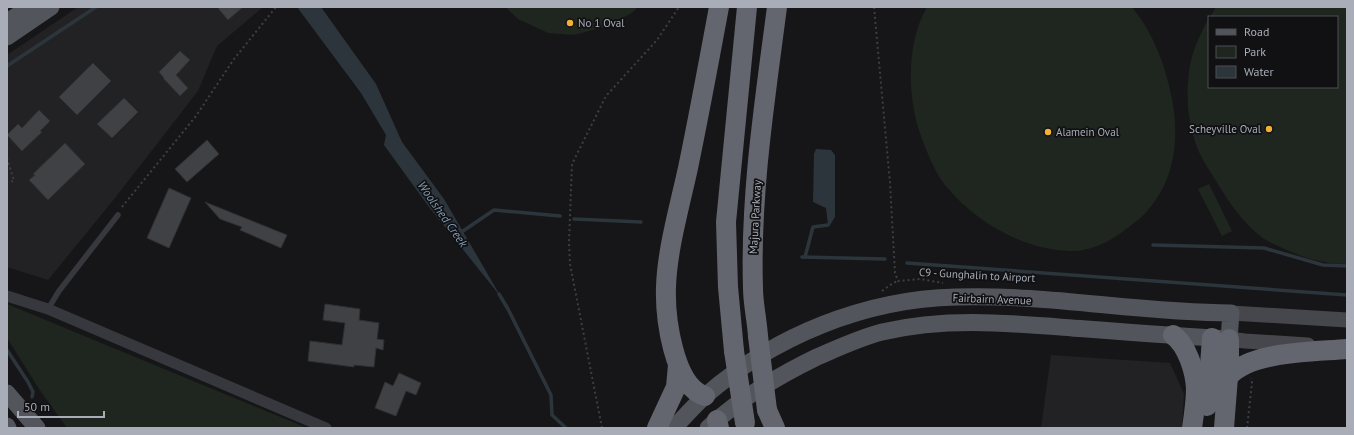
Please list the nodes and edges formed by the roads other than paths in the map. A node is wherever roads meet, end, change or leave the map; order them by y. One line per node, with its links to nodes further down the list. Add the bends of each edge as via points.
1 (30, 7): 6 (main road)
2 (50, 7): 7 (main road)
3 (719, 7): 17 (highway, via 666,277 667,321)
4 (747, 7): 24 (highway, bridge, via 726,222 728,287 734,350)
5 (777, 7): 22 (highway, Majura Parkway, bridge, via 753,224 753,289)
6 (7, 22)
7 (7, 37)
8 (118, 215): 10 (lane)
9 (7, 296): 10 (street)
10 (48, 309): 26 (street)
11 (1214, 313): 12 (main road, Fairbairn Avenue); 15 (main road); 21 (main road, Fairbairn Avenue, via 1005,297 918,300 860,311 806,332 764,354 725,380)
12 (1231, 313): 13 (main road, Fairbairn Avenue); 15 (main road)
13 (1347, 320)
14 (1173, 335): 15 (main road); 19 (main road, via 973,322 921,326 881,333 844,345); 30 (highway, via 1186,350 1195,384)
15 (1221, 338): 16 (main road, via 1245,342); 18 (highway); 31 (highway)
16 (1347, 348): 18 (highway, via 1274,356 1246,363)
17 (678, 365): 21 (highway, via 694,390); 27 (highway, via 676,387)
18 (1229, 376): 32 (highway)
19 (761, 387): 21 (main road, via 736,395); 23 (main road)
20 (7, 393): 25 (main road)
21 (710, 397): 23 (main road); 28 (main road, Fairbairn Avenue)
22 (768, 419): 29 (highway, Majura Parkway)
23 (715, 425)
24 (746, 425)
25 (37, 428)
26 (326, 428)
27 (657, 428)
28 (674, 428)
29 (775, 428)
30 (1192, 428)
31 (1205, 428)
32 (1224, 428)

